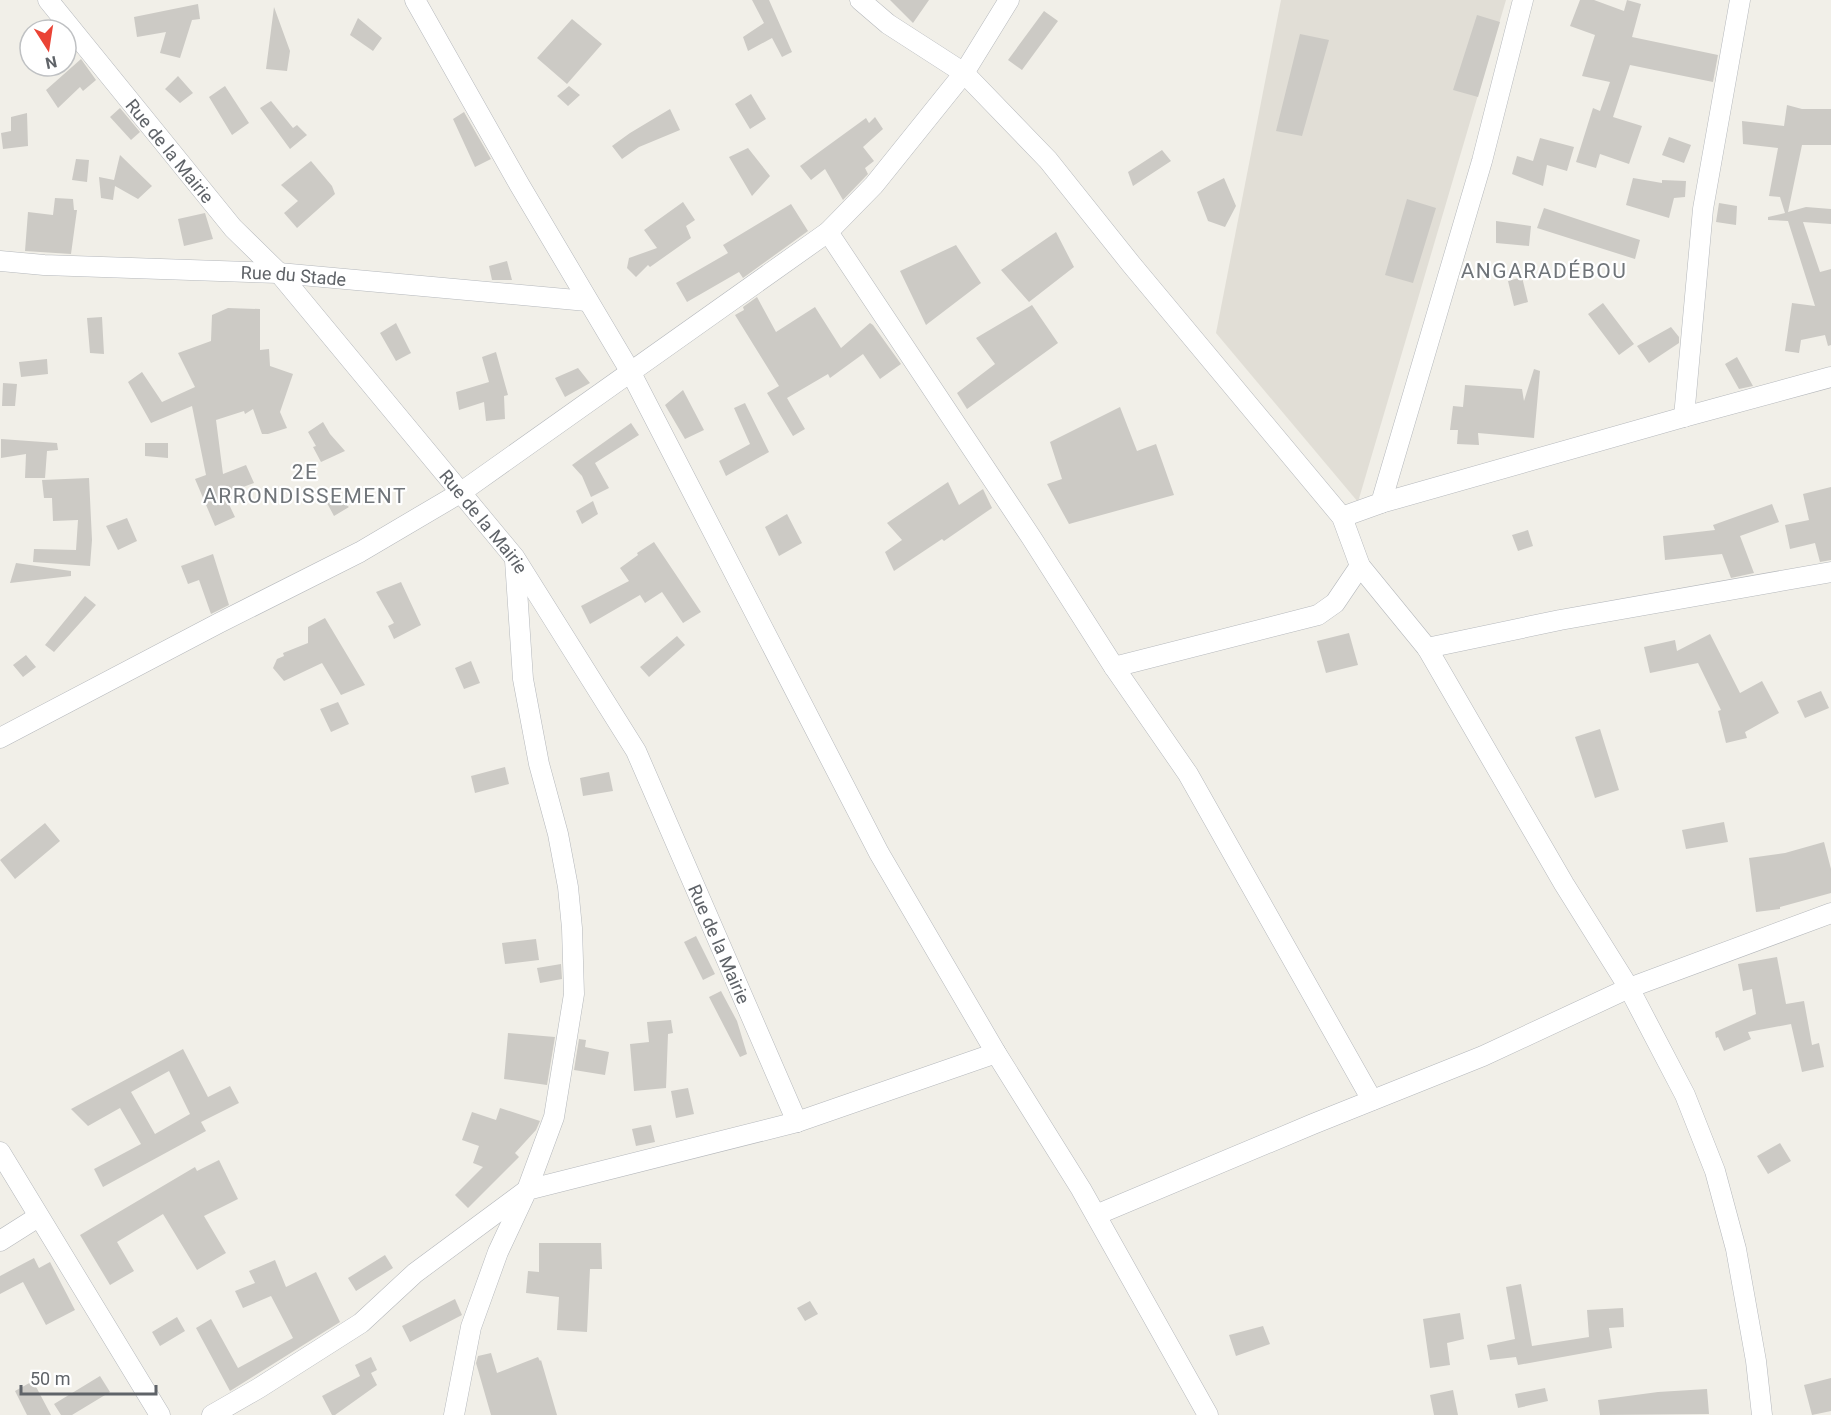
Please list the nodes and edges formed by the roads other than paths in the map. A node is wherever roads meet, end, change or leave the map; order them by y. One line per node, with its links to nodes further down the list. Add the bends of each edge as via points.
1 (48, 0): 10 (street, Rue de la Mairie, via 233,228)
2 (415, 0): 11 (street)
3 (860, 0): 7 (street, via 888,24)
4 (1009, 0): 7 (street)
5 (1523, 0): 16 (street, via 1482,161)
6 (1740, 0): 14 (street, via 1703,209)
7 (964, 73): 8 (street, via 874,186); 17 (street, via 1048,160)
8 (828, 232): 12 (street); 22 (street)
9 (0, 261): 10 (street, Rue du Stade)
10 (279, 273): 11 (street, Rue du Stade); 15 (street, Rue de la Mairie)
11 (587, 301): 12 (street)
12 (630, 371): 15 (street); 26 (street, via 879,852)
13 (1831, 377): 14 (street)
14 (1684, 417): 16 (street)
15 (460, 493): 18 (street, Rue de la Mairie); 23 (street, via 360,552)
16 (1381, 503): 17 (street)
17 (1342, 517): 19 (street)
18 (515, 558): 28 (street, Rue de la Mairie, via 636,751); 30 (street, via 523,679 568,887 574,994 554,1117)
19 (1360, 566): 21 (street); 22 (street, via 1335,603 1318,615)
20 (1831, 572): 21 (street)
21 (1427, 648): 25 (street)
22 (1114, 667): 27 (street, via 1188,774)
23 (0, 738)
24 (1831, 913): 25 (street)
25 (1629, 988): 27 (street, via 1483,1056); 38 (street, via 1685,1095 1715,1170 1736,1249)
26 (996, 1053): 28 (street); 31 (street)
27 (1372, 1100): 31 (street)
28 (797, 1122): 30 (street)
29 (0, 1152): 32 (street)
30 (526, 1190): 35 (street, via 415,1272 361,1323); 36 (street, via 471,1327)
31 (1096, 1215): 37 (street)
32 (38, 1217): 33 (street); 34 (street)
33 (0, 1241)
34 (160, 1415)
35 (212, 1415)
36 (454, 1415)
37 (1208, 1415)
38 (1762, 1415)

